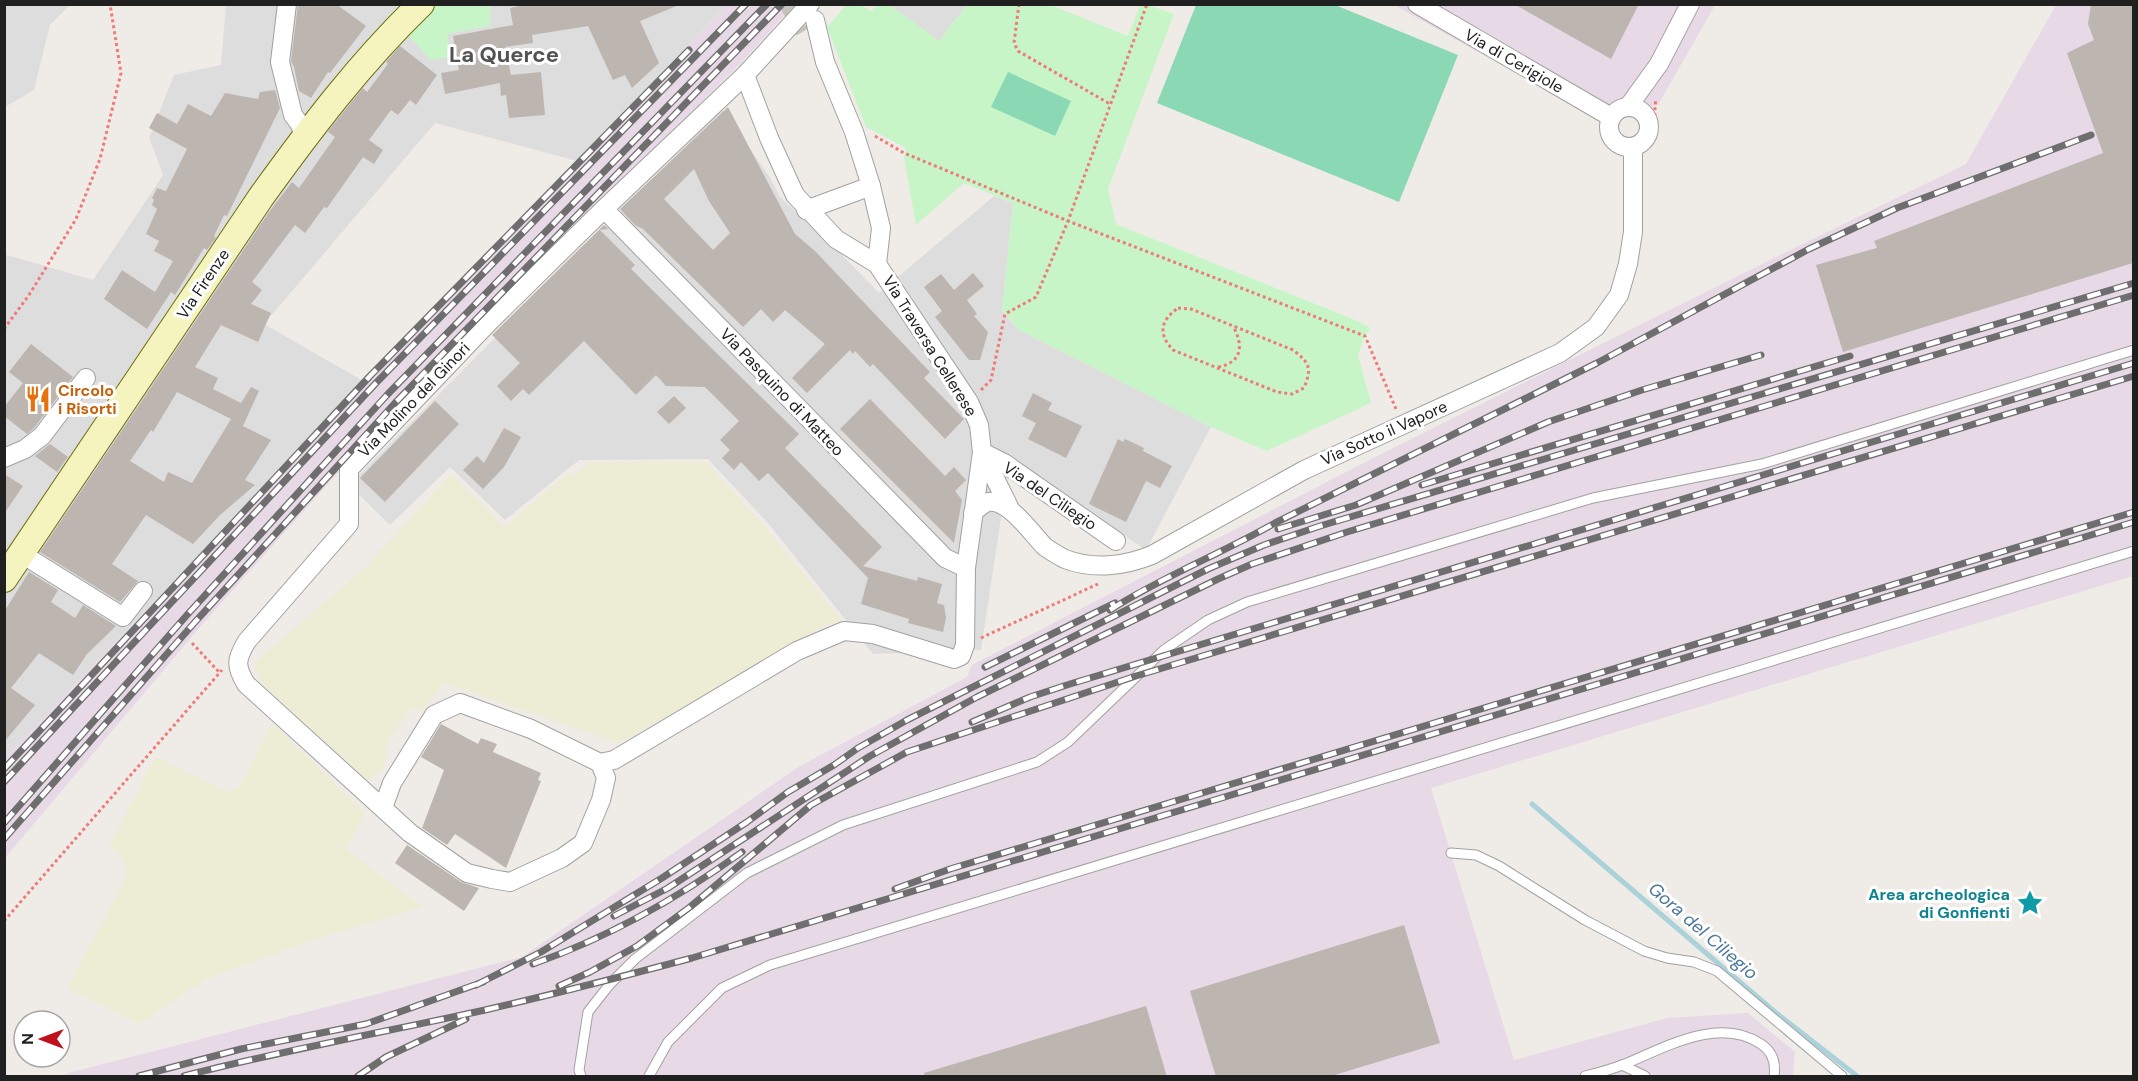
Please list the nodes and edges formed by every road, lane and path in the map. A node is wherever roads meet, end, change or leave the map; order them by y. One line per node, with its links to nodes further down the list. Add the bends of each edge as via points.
1 (110, 4): 25 (path, via 121,73 100,159 76,219)
2 (287, 4): 17 (street, via 280,62 293,115)
3 (421, 4): 17 (main road, Via Firenze, via 368,58)
4 (1019, 4): 12 (path, via 1014,43 1018,51)
5 (1148, 4): 12 (path)
6 (1417, 4): 15 (street, Via di Cerigiole)
7 (1690, 4): 9 (street)
8 (809, 18): 10 (street); 19 (street, Via Traversa Cellerese)
9 (1659, 64): 13 (street); 14 (street)
10 (745, 75): 20 (street, Via Molino del Ginori); 21 (street, Via Traversa Cellerese, via 769,138)
11 (1657, 91): 18 (path, via 1655,130)
12 (1110, 104): 22 (path)
13 (1628, 106): 14 (street); 15 (street)
14 (1645, 114): 18 (street, via 1649,132)
15 (1611, 117): 18 (street, via 1612,139 1620,146)
16 (869, 133): 22 (path, via 904,153)
17 (305, 137): 37 (main road, Via Firenze)
18 (1639, 146): 33 (street, Via Sotto il Vapore, via 1634,232 1619,295 1596,327 1560,353 1304,470 1133,563 1087,564 1066,559 1048,549)
19 (871, 186): 21 (street); 23 (street, Via Traversa Cellerese, via 881,228)
20 (604, 209): 38 (street, Via Pasquino di Matteo, via 945,558); 43 (street, Via Molino del Ginori, via 349,469 349,524)
21 (806, 210): 23 (street, Via Traversa Cellerese, via 836,239)
22 (1068, 221): 29 (path, via 1036,297 1005,314 991,380); 30 (path, via 1365,336)
23 (877, 264): 29 (street, Via Traversa Cellerese)
24 (1233, 326): 27 (path, via 1240,348 1236,358); 27 (path, via 1191,309 1178,309 1168,316 1162,330 1173,350); 27 (path, via 1293,350 1306,360 1310,375 1304,388 1292,394)
25 (4, 329)
26 (2133, 350): 50 (lane, via 1762,464 1593,498 1247,602 1208,620 1164,650 1068,742 1037,762 843,825 747,873 635,959 610,984 588,1012)
27 (1216, 368)
28 (86, 378): 32 (street, via 42,436 26,449)
29 (969, 402): 31 (street, Via Traversa Cellerese, via 979,425)
30 (1398, 414)
31 (982, 452): 33 (street, Via Sotto il Vapore); 34 (street, Via Traversa Cellerese); 35 (street, Via del Ciliegio, via 1004,463)
32 (4, 458)
33 (1010, 509): 34 (street, via 998,502 988,502)
34 (973, 513): 38 (street, Via Traversa Cellerese)
35 (1116, 541)
36 (2133, 550): 51 (lane, via 770,965 722,988 668,1042)
37 (11, 567): 40 (street, via 123,617)
38 (966, 568): 42 (street, Via Traversa Cellerese)
39 (1098, 584): 42 (path)
40 (143, 591)
41 (192, 643): 44 (path)
42 (965, 645): 45 (street, via 961,657 954,659 873,634 844,631 798,651 614,760)
43 (239, 655): 44 (path); 46 (street, via 238,671 246,684)
44 (219, 672): 48 (path)
45 (600, 763): 46 (street, via 531,729 460,703 434,715 392,783); 46 (street, via 606,778 602,800 583,843 562,858 510,882 467,873)
46 (382, 808)
47 (1451, 853): 55 (lane, via 1476,855 1499,866 1585,920 1644,951 1717,971)
48 (4, 921)
49 (1622, 1065): 52 (lane); 53 (lane); 54 (lane, via 1675,1042 1729,1032 1749,1036 1765,1047 1773,1058)
50 (581, 1077)
51 (649, 1077)
52 (1585, 1077)
53 (1645, 1077)
54 (1774, 1077)
55 (1842, 1077)

